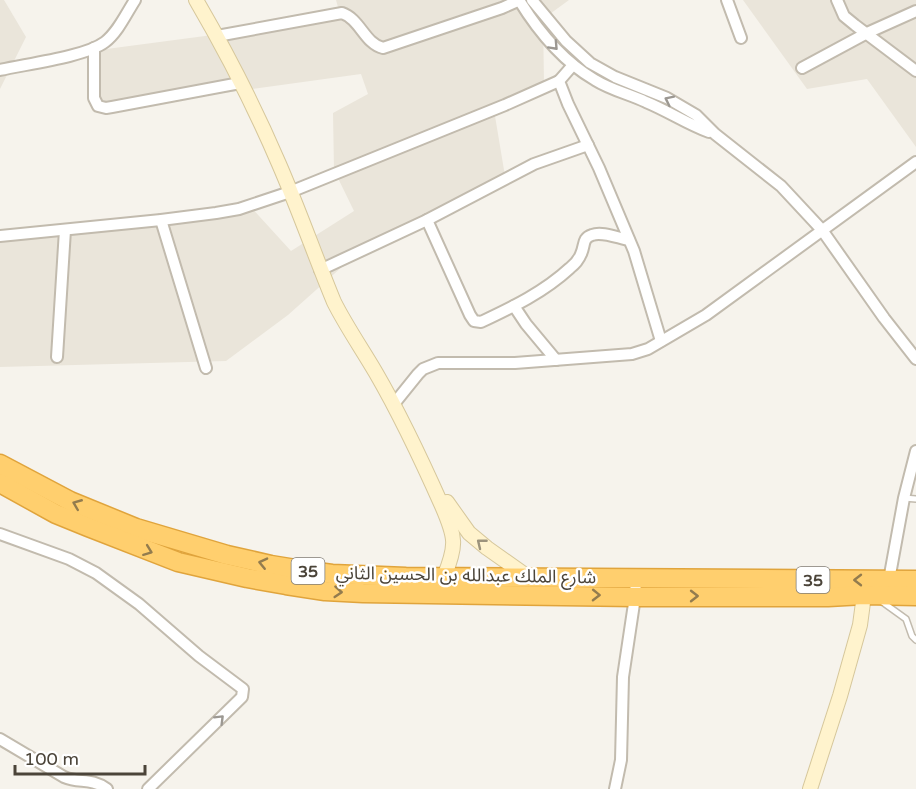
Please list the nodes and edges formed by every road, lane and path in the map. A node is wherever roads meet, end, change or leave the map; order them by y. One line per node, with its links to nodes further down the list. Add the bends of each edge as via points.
1 (135, 0): 11 (street, via 110,37)
2 (196, 0): 9 (street)
3 (519, 0): 9 (street, via 383,48 374,44 352,17 342,13); 12 (street, one-way to 12, via 545,36)
4 (532, 0): 18 (street, one-way to 4, via 696,115 668,98 590,63)
5 (727, 0): 10 (street)
6 (837, 0): 8 (street, via 844,16)
7 (916, 11): 8 (street)
8 (867, 33): 13 (street); 15 (street)
9 (217, 36): 17 (street)
10 (741, 38)
11 (94, 48): 14 (street); 17 (street, via 94,98 101,108)
12 (573, 65): 16 (street); 18 (street, via 610,88)
13 (802, 68)
14 (0, 70)
15 (916, 71)
16 (560, 81): 19 (street); 21 (street)
17 (240, 83): 21 (street)
18 (715, 134): 25 (street, via 781,186)
19 (588, 144): 23 (street, via 534,164); 27 (street)
20 (916, 162): 25 (street)
21 (290, 192): 22 (street, via 226,212); 28 (street)
22 (161, 220): 24 (street); 36 (street)
23 (427, 220): 28 (street); 29 (street, via 474,321 481,322)
24 (65, 230): 26 (street); 33 (street)
25 (822, 230): 30 (street, via 705,315); 31 (street)
26 (0, 236)
27 (629, 240): 29 (street, via 590,235 570,268); 30 (street)
28 (320, 270): 37 (street, via 344,322)
29 (514, 306): 35 (street)
30 (660, 341): 35 (street, via 632,354)
31 (905, 343): 32 (street); 34 (street)
32 (916, 347)
33 (57, 357)
34 (916, 359)
35 (556, 360): 37 (street, via 438,363 423,369)
36 (206, 368)
37 (393, 405): 40 (street)
38 (916, 451): 42 (street)
39 (0, 464): 45 (highway, شارع الملك عبدالله بن الحسين الثاني / 35, one-way to 39, via 332,574 227,555 136,528 69,501)
40 (426, 470): 45 (street, via 453,536 452,556); 46 (street, one-way to 40, via 469,533)
41 (0, 483): 49 (highway, شارع الملك عبدالله بن الحسين الثاني / 35, one-way to 49, via 56,514 178,562 286,585 363,593 596,595)
42 (904, 498): 43 (lane); 47 (street)
43 (916, 499)
44 (0, 534): 55 (street, one-way to 44, via 242,697 243,689 96,573)
45 (444, 577): 46 (highway, شارع الملك عبدالله بن الحسين الثاني / 35)
46 (528, 577): 49 (highway, شارع الملك عبدالله بن الحسين الثاني / 35)
47 (889, 580): 48 (highway, شارع الملك عبدالله بن الحسين الثاني / 35); 49 (highway, شارع الملك عبدالله بن الحسين الثاني / 35, one-way to 49)
48 (916, 580)
49 (635, 588): 50 (highway, شارع الملك عبدالله بن الحسين الثاني / 35, one-way to 50, via 828,597); 56 (street, via 623,677 621,760)
50 (868, 595): 51 (highway, شارع الملك عبدالله بن الحسين الثاني / 35); 52 (lane, via 906,619); 57 (street)
51 (916, 596)
52 (916, 640)
53 (0, 739): 54 (street, via 69,780 94,782)
54 (107, 789)
55 (148, 789)
56 (615, 789)
57 (810, 789)

